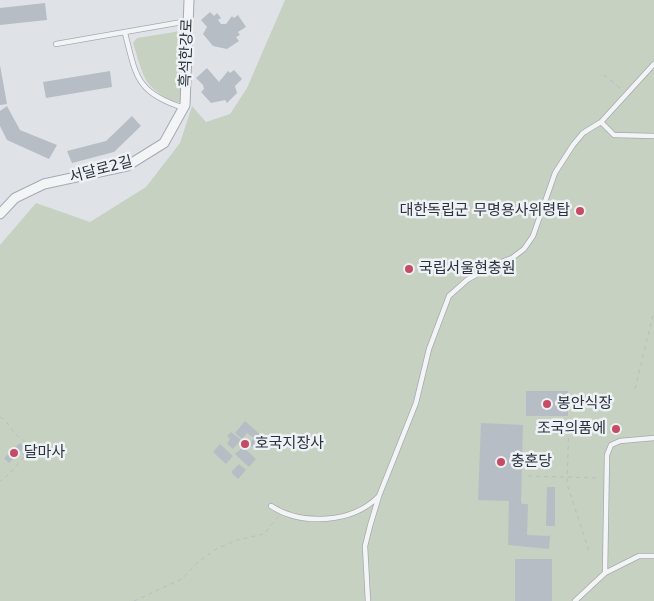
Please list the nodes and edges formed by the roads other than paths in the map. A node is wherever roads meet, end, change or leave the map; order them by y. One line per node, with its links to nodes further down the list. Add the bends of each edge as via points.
1 (189, 0): 2 (street, 흑석한강로)
2 (188, 21): 3 (lane); 6 (street, 흑석한강로)
3 (125, 32): 4 (lane); 6 (lane, via 141,85 171,104)
4 (56, 44)
5 (654, 64): 7 (lane)
6 (184, 107): 9 (street, 서달로2길, via 164,143 148,155 126,166 44,184 15,198)
7 (601, 122): 8 (lane, via 614,135); 11 (lane, via 583,133 562,161 548,191 534,236 524,249 467,280 449,296 429,350 416,403)
8 (654, 136)
9 (0, 214)
10 (654, 438): 14 (lane, via 620,441 611,445 607,455)
11 (379, 496): 12 (lane, via 370,506 320,520 282,513); 15 (lane, via 366,546)
12 (271, 506)
13 (654, 556): 14 (lane, via 639,556)
14 (606, 573): 16 (lane)
15 (368, 601)
16 (575, 601)

